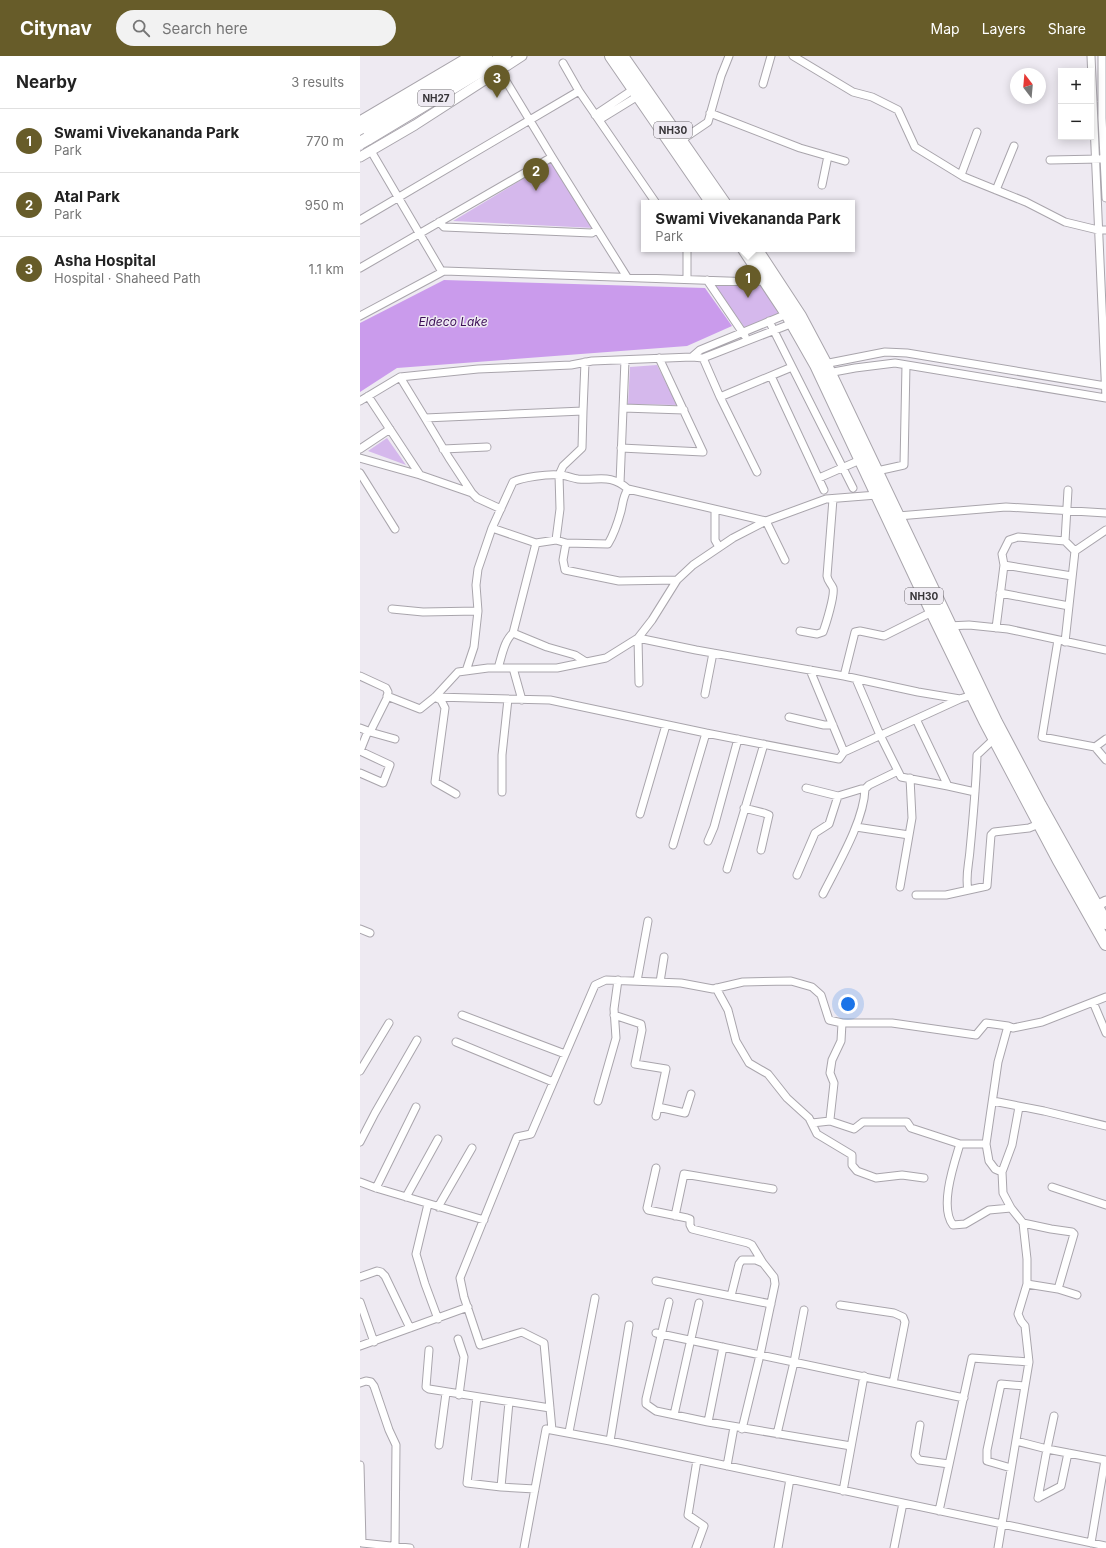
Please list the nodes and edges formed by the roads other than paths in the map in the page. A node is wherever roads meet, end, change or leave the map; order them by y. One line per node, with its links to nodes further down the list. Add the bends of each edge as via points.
1 (470, 56): 21 (street)
2 (486, 56): 21 (highway, NH27)
3 (506, 56): 21 (highway, NH27)
4 (522, 56): 13 (street)
5 (611, 56): 16 (highway, NH30)
6 (622, 56): 22 (highway, NH30)
7 (729, 56): 17 (street)
8 (771, 56): 14 (street)
9 (793, 56): 32 (street, via 853,92 872,97 898,110 915,147)
10 (1091, 56): 28 (street)
11 (1102, 56): 29 (street)
12 (562, 63): 15 (street)
13 (500, 71): 19 (street); 24 (street)
14 (763, 84)
15 (579, 91): 18 (street); 19 (street)
16 (636, 93): 18 (street); 38 (highway, NH30)
17 (710, 113): 22 (street, via 708,122); 25 (street, via 800,148)
18 (597, 117): 37 (street)
19 (530, 120): 27 (street); 35 (street)
20 (977, 132): 32 (street)
21 (361, 133): 24 (street)
22 (680, 141): 39 (highway, NH30)
23 (1014, 146): 34 (street)
24 (371, 151): 26 (street); 35 (street)
25 (828, 156): 31 (street); 33 (street)
26 (360, 157)
27 (552, 157): 41 (street); 42 (street)
28 (1095, 159): 29 (street); 30 (street); 43 (street)
29 (1105, 159): 36 (street)
30 (1050, 160)
31 (845, 161)
32 (961, 175): 34 (street)
33 (822, 184)
34 (996, 190): 43 (street, via 1065,222)
35 (398, 198): 40 (street); 45 (street)
36 (1106, 198)
37 (654, 200)
38 (710, 200)
39 (722, 200)
40 (360, 220)
41 (439, 222): 42 (street, via 444,227 592,233); 45 (street)
42 (597, 229): 51 (street)
43 (1098, 230): 44 (street); 58 (street)
44 (1106, 230)
45 (420, 233): 49 (street); 50 (street)
46 (687, 252): 52 (street)
47 (746, 252): 54 (highway, NH30)
48 (758, 252): 69 (highway, NH30, via 800,316)
49 (360, 268)
50 (442, 272): 51 (street); 55 (street)
51 (627, 277): 52 (street)
52 (687, 279): 53 (street)
53 (707, 280): 54 (street); 60 (street)
54 (765, 280): 56 (highway, NH30)
55 (360, 316)
56 (790, 319): 57 (street); 59 (street); 69 (highway, NH30)
57 (769, 321): 59 (street); 60 (street)
58 (1104, 325): 72 (street)
59 (774, 331): 61 (street); 68 (street)
60 (744, 332): 61 (street); 62 (street, via 700,350)
61 (748, 341): 64 (street)
62 (692, 357): 63 (street); 64 (street)
63 (659, 358): 65 (street); 78 (street)
64 (703, 358): 74 (street)
65 (625, 360): 66 (street); 77 (street)
66 (585, 362): 71 (street); 79 (street)
67 (906, 365): 69 (street, via 895,363); 75 (street); 89 (street, via 904,466)
68 (792, 367): 70 (street); 88 (street)
69 (823, 369): 72 (street, via 885,352 907,353); 87 (highway, NH30); 89 (highway, NH30)
70 (771, 376): 74 (street); 94 (street)
71 (400, 377): 73 (street); 80 (street)
72 (1106, 386): 75 (street)
73 (368, 396): 76 (street); 81 (street)
74 (720, 397): 90 (street)
75 (1106, 398)
76 (360, 401)
77 (623, 408): 78 (street); 83 (street)
78 (684, 410): 83 (street, via 703,452)
79 (583, 411): 80 (street); 93 (street, via 582,448 563,466)
80 (425, 418): 85 (street)
81 (390, 429): 84 (street); 92 (street)
82 (487, 447): 85 (street)
83 (621, 448): 95 (street)
84 (360, 449)
85 (443, 449): 100 (street)
86 (360, 458): 92 (street)
87 (860, 460): 88 (street); 101 (highway, NH30)
88 (843, 467): 94 (street); 96 (street)
89 (877, 471): 107 (highway, NH30)
90 (757, 472)
91 (360, 473): 109 (street)
92 (420, 475): 100 (street)
93 (559, 475): 95 (street, via 576,479 604,478); 103 (street, via 520,478 513,482); 112 (street, via 560,509)
94 (819, 478): 98 (street)
95 (620, 483): 97 (street)
96 (853, 488)
97 (628, 490): 104 (street); 115 (street, via 608,544)
98 (824, 490)
99 (1068, 490): 105 (street)
100 (472, 493): 103 (street)
101 (877, 495): 102 (street); 126 (highway, NH30)
102 (833, 499): 108 (street, via 826,499); 129 (street, via 827,576 833,590 831,602 823,632 817,634)
103 (501, 509): 110 (street)
104 (715, 510): 108 (street); 116 (street, via 715,540)
105 (1067, 510): 106 (street); 107 (street, via 1006,507); 113 (street)
106 (1106, 512)
107 (898, 516): 127 (highway, NH30)
108 (766, 521): 116 (street); 118 (street)
109 (395, 528)
110 (492, 528): 114 (street); 125 (street, via 478,569)
111 (1105, 533): 117 (street)
112 (556, 540): 114 (street); 115 (street)
113 (1065, 541): 117 (street); 119 (street, via 1018,537 1009,540 1002,554)
114 (536, 543): 130 (street)
115 (566, 543): 121 (street, via 563,560 566,570 619,581)
116 (719, 547): 121 (street, via 693,564)
117 (1075, 551): 120 (street)
118 (785, 560)
119 (1004, 565): 120 (street); 122 (street)
120 (1072, 576): 123 (street)
121 (677, 580): 131 (street)
122 (1000, 593): 123 (street); 128 (street)
123 (1069, 606): 132 (street)
124 (392, 610): 125 (street)
125 (478, 611): 139 (street, via 474,647)
126 (932, 612): 127 (highway, NH30); 141 (street, via 884,636 856,632)
127 (945, 627): 128 (street, via 969,625); 145 (highway, NH30); 192 (highway, NH30)
128 (996, 628): 132 (street)
129 (800, 631)
130 (513, 633): 135 (street, via 575,655); 136 (street, via 506,643)
131 (638, 638): 134 (street); 135 (street, via 606,658); 143 (street)
132 (1062, 641): 133 (street); 164 (street, via 1042,737)
133 (1106, 650)
134 (713, 653): 138 (street); 144 (street)
135 (586, 662): 137 (street, via 556,668)
136 (498, 668): 137 (street); 139 (street)
137 (512, 668): 150 (street)
138 (810, 670): 141 (street); 153 (street)
139 (466, 671): 147 (street, via 458,672)
140 (360, 676): 146 (street, via 386,688)
141 (844, 676): 142 (street)
142 (856, 679): 149 (street); 158 (street)
143 (639, 683)
144 (705, 694)
145 (972, 695): 149 (street); 161 (highway, NH30)
146 (387, 696): 147 (street, via 420,709); 156 (street)
147 (435, 697): 148 (street); 176 (street, via 441,700 445,708 435,782)
148 (508, 699): 150 (street); 174 (street, via 502,755)
149 (960, 699): 152 (street)
150 (522, 700): 154 (street, via 550,700)
151 (789, 717): 153 (street, via 824,726)
152 (916, 719): 158 (street); 171 (street)
153 (832, 724): 166 (street)
154 (666, 725): 157 (street); 179 (street)
155 (360, 728): 156 (street)
156 (369, 731): 159 (street); 165 (street)
157 (706, 733): 160 (street); 184 (street)
158 (880, 735): 166 (street); 168 (street)
159 (395, 739)
160 (738, 739): 163 (street); 183 (street)
161 (994, 739): 175 (street, via 977,755); 180 (highway, NH30)
162 (1106, 739): 164 (street)
163 (764, 744): 166 (street, via 839,759); 178 (street)
164 (1095, 747): 167 (street)
165 (360, 751): 169 (street, via 390,765 383,783)
166 (844, 752)
167 (1106, 760)
168 (898, 771): 170 (street, via 901,777); 173 (street)
169 (360, 773)
170 (910, 778): 171 (street); 182 (street, via 912,818)
171 (948, 786): 175 (street)
172 (806, 788): 177 (street)
173 (865, 789): 177 (street); 181 (street)
174 (502, 792)
175 (975, 792): 189 (street, via 966,880)
176 (456, 794)
177 (838, 796): 187 (street, via 829,824 815,833)
178 (744, 808): 185 (street, via 769,815); 186 (street)
179 (640, 814)
180 (1039, 824): 189 (street, via 1029,828 994,832 991,835 987,886); 192 (highway, NH30)
181 (856, 827): 182 (street); 190 (street)
182 (909, 835): 188 (street)
183 (708, 841)
184 (672, 845)
185 (761, 850)
186 (727, 869)
187 (797, 874)
188 (900, 887)
189 (968, 890): 191 (street, via 946,895)
190 (823, 894)
191 (916, 895)
192 (1096, 905): 194 (highway, NH30)
193 (648, 921): 200 (street)
194 (1103, 922): 197 (highway, NH30)
195 (360, 929): 196 (street)
196 (370, 933)
197 (1106, 944)
198 (664, 957): 201 (street)
199 (618, 980): 200 (street); 206 (street); 213 (street, via 606,980 595,985)
200 (637, 981): 201 (street)
201 (660, 982): 202 (street, via 681,982)
202 (716, 988): 208 (street, via 743,982 791,981 812,987 821,995 829,1020); 224 (street, via 728,1010 736,1041 749,1063 768,1074)
203 (1106, 997): 204 (street)
204 (1093, 1002): 209 (street, via 1042,1022 1013,1028); 210 (street)
205 (462, 1015): 213 (street)
206 (614, 1015): 217 (street, via 616,1038); 221 (street, via 641,1024 635,1064 666,1070)
207 (389, 1023): 214 (street)
208 (842, 1023): 209 (street, via 892,1023 976,1035 986,1023); 223 (street, via 841,1041 832,1060 830,1073 834,1083)
209 (1008, 1026): 218 (street, via 998,1062)
210 (1106, 1033)
211 (417, 1040): 227 (street)
212 (456, 1042): 215 (street)
213 (565, 1054): 215 (street)
214 (360, 1070)
215 (553, 1082): 244 (street, via 531,1134 517,1137)
216 (691, 1094): 221 (street, via 686,1113)
217 (598, 1101)
218 (993, 1101): 219 (street); 229 (street)
219 (1019, 1106): 225 (street); 232 (street, via 1012,1144)
220 (416, 1107): 236 (street)
221 (658, 1107): 222 (street)
222 (656, 1116)
223 (830, 1119)
224 (812, 1123): 228 (street, via 830,1122 854,1129 863,1122 907,1122 911,1128); 233 (street, via 817,1134 852,1155 852,1165 857,1170 876,1178 902,1175)
225 (1106, 1126)
226 (438, 1139): 238 (street)
227 (360, 1142)
228 (960, 1144): 229 (street); 242 (street, via 949,1181 947,1205 951,1223 965,1224 989,1210)
229 (986, 1144): 232 (street, via 989,1161 995,1169)
230 (472, 1148): 240 (street)
231 (656, 1168): 243 (street, via 648,1210)
232 (1002, 1172): 242 (street, via 1003,1193)
233 (924, 1178)
234 (360, 1182): 236 (street)
235 (1052, 1187): 241 (street)
236 (376, 1188): 238 (street)
237 (773, 1189): 243 (street, via 684,1174)
238 (406, 1197): 239 (street)
239 (428, 1204): 240 (street); 261 (street, via 416,1254)
240 (438, 1206): 244 (street)
241 (1106, 1206)
242 (1011, 1208): 245 (street)
243 (675, 1216): 246 (street, via 690,1220 692,1229 752,1245)
244 (484, 1220): 259 (street, via 460,1278)
245 (1023, 1223): 249 (street); 250 (street, via 1074,1234)
246 (763, 1262): 252 (street, via 742,1260); 257 (street, via 774,1277)
247 (360, 1277): 263 (street, via 377,1271 385,1276)
248 (656, 1281): 252 (street)
249 (1027, 1284): 250 (street); 273 (street, via 1018,1314 1025,1326)
250 (1058, 1289): 251 (street)
251 (1077, 1295)
252 (731, 1296): 257 (street)
253 (595, 1298): 290 (street)
254 (360, 1302): 267 (street)
255 (669, 1302): 264 (street)
256 (699, 1303): 266 (street)
257 (771, 1304): 271 (street)
258 (840, 1305): 276 (street, via 894,1313 903,1317 905,1322)
259 (468, 1307): 261 (street); 283 (street, via 480,1344 522,1332 544,1343)
260 (804, 1310): 272 (street)
261 (438, 1319): 263 (street)
262 (629, 1325): 292 (street)
263 (410, 1328): 267 (street)
264 (659, 1333): 266 (street); 284 (street, via 646,1404 656,1411)
265 (458, 1339): 279 (street, via 464,1357)
266 (691, 1340): 269 (street); 284 (street)
267 (374, 1342): 268 (street)
268 (360, 1346)
269 (724, 1347): 271 (street); 286 (street)
270 (429, 1350): 278 (street, via 426,1387)
271 (760, 1355): 272 (street); 288 (street)
272 (794, 1362): 274 (street); 291 (street)
273 (1029, 1362): 277 (street); 281 (street, via 972,1358)
274 (864, 1376): 276 (street); 295 (street)
275 (360, 1383): 313 (street, via 371,1382 374,1386 396,1445)
276 (893, 1383): 281 (street)
277 (1025, 1386): 293 (street); 303 (street, via 1001,1384 987,1450 987,1461)
278 (446, 1393): 279 (street); 294 (street)
279 (459, 1395): 280 (street)
280 (476, 1398): 282 (street); 305 (street, via 467,1483)
281 (964, 1398): 300 (street)
282 (509, 1402): 283 (street); 305 (street)
283 (550, 1408): 289 (street)
284 (674, 1415): 286 (street)
285 (1054, 1416): 296 (street)
286 (708, 1422): 288 (street)
287 (920, 1426): 300 (street, via 915,1455 919,1460)
288 (738, 1428): 291 (street); 302 (street)
289 (552, 1430): 290 (street); 306 (street, via 546,1429)
290 (569, 1432): 292 (street)
291 (777, 1434): 295 (street)
292 (610, 1440): 299 (street)
293 (1016, 1441): 296 (street); 303 (street)
294 (439, 1445)
295 (851, 1446): 307 (street)
296 (1047, 1449): 297 (street); 297 (street, via 1038,1498 1061,1486)
297 (1068, 1453): 298 (street)
298 (1106, 1459): 308 (street)
299 (697, 1460): 302 (street); 317 (street, via 688,1515 704,1526)
300 (949, 1464): 310 (street)
301 (360, 1465): 313 (street, via 362,1543)
302 (727, 1466): 304 (street)
303 (1011, 1468): 311 (street)
304 (790, 1479): 307 (street); 318 (street)
305 (501, 1487): 306 (street)
306 (535, 1489): 316 (street)
307 (844, 1490): 309 (street)
308 (1102, 1496): 312 (street)
309 (903, 1503): 310 (street); 319 (street)
310 (939, 1511): 311 (street)
311 (1002, 1524): 312 (street); 320 (street)
312 (1091, 1543): 314 (street)
313 (395, 1546): 315 (street)
314 (1103, 1546)
315 (410, 1548)
316 (524, 1548)
317 (696, 1548)
318 (778, 1548)
319 (894, 1548)
320 (998, 1548)

